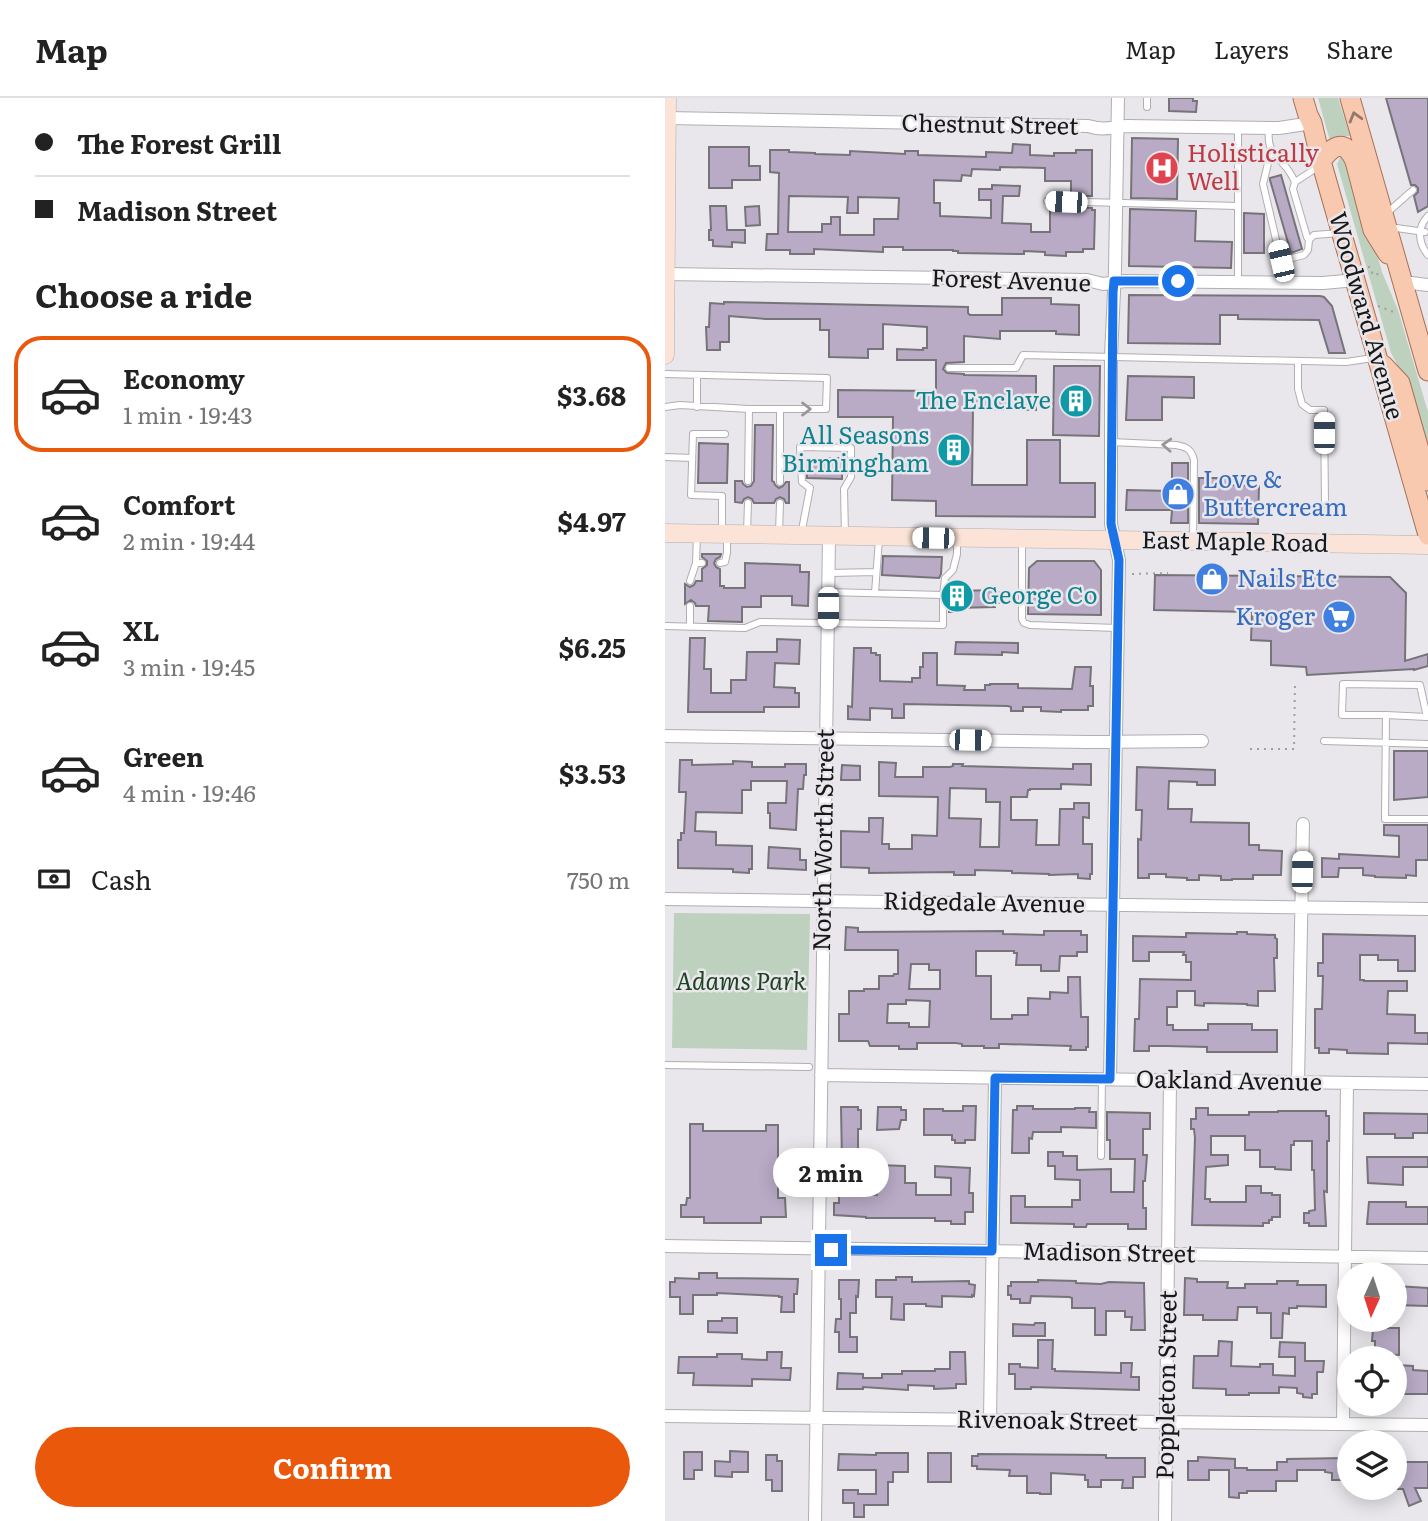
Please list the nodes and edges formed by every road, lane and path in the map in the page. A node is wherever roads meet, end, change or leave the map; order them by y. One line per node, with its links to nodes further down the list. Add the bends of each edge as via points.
1 (667, 98): 7 (main road)
2 (1118, 98): 9 (street)
3 (1147, 98): 6 (lane)
4 (1303, 98): 8 (main road, Woodward Avenue)
5 (1350, 98): 21 (main road, Woodward Avenue, one-way to 5)
6 (1147, 107)
7 (667, 118): 9 (street, Chestnut Street); 13 (main road)
8 (1313, 123): 11 (street, Chestnut Street); 14 (main road, Woodward Avenue)
9 (1117, 127): 10 (street, Chestnut Street); 18 (street)
10 (1238, 128): 11 (street, Chestnut Street); 19 (lane)
11 (1269, 128): 12 (lane)
12 (1271, 151): 15 (lane); 26 (lane, via 1263,184)
13 (666, 157): 27 (main road)
14 (1322, 163): 15 (lane); 22 (main road, Woodward Avenue); 29 (main road, via 1335,147 1351,152 1373,230)
15 (1295, 182): 24 (lane, via 1293,189)
16 (1413, 190): 21 (lane)
17 (1047, 201): 18 (lane)
18 (1116, 203): 19 (lane); 30 (street)
19 (1238, 206): 31 (lane)
20 (1428, 215): 23 (lane, via 1421,223)
21 (1385, 222): 23 (lane); 29 (main road, Woodward Avenue)
22 (1342, 232): 24 (lane, via 1314,235); 28 (main road, Woodward Avenue)
23 (1422, 232): 25 (lane)
24 (1310, 240): 26 (lane, via 1304,255)
25 (1428, 255)
26 (1281, 261): 32 (lane)
27 (666, 274): 30 (street, Forest Avenue); 36 (main road)
28 (1361, 274): 29 (path, via 1370,267 1373,275); 32 (street, Forest Avenue, via 1323,283); 39 (main road, Woodward Avenue)
29 (1395, 276): 33 (street); 42 (main road, Woodward Avenue)
30 (1114, 281): 31 (street, Forest Avenue); 38 (street)
31 (1238, 282): 32 (street, Forest Avenue)
32 (1279, 282)
33 (1428, 285)
34 (1378, 305): 35 (path)
35 (1400, 313)
36 (665, 345): 37 (main road)
37 (665, 355)
38 (1111, 356): 40 (lane); 41 (lane, via 1023,355 1016,368); 50 (street)
39 (1379, 359): 40 (lane); 54 (main road, via 1400,383); 63 (main road, Woodward Avenue)
40 (1298, 361): 58 (lane, via 1302,404 1310,410 1324,410)
41 (949, 368)
42 (1428, 371)
43 (665, 374): 44 (lane)
44 (697, 375): 46 (lane); 48 (lane, one-way to 44, via 826,409 827,378)
45 (665, 407): 46 (lane)
46 (697, 407): 47 (lane)
47 (749, 409): 48 (lane); 53 (lane)
48 (780, 409): 55 (lane)
49 (725, 434): 52 (lane, via 692,434)
50 (1111, 442): 70 (street); 71 (lane, one-way to 50, via 1194,460 1190,450 1176,445)
51 (665, 457): 52 (lane)
52 (692, 457): 61 (lane, via 691,495 723,496)
53 (748, 481)
54 (1428, 481)
55 (781, 482)
56 (748, 503): 62 (lane)
57 (780, 503): 64 (lane)
58 (1325, 504)
59 (665, 533): 60 (main road, East Maple Road)
60 (697, 534): 61 (main road, East Maple Road); 78 (lane, via 699,563)
61 (724, 534): 62 (main road, East Maple Road); 73 (lane, via 726,558)
62 (747, 534): 64 (main road, East Maple Road)
63 (1428, 534)
64 (779, 535): 65 (main road, East Maple Road)
65 (801, 536): 66 (main road, East Maple Road); 66 (lane, via 810,488 801,482 800,447 851,448 851,477 844,489)
66 (837, 536): 67 (main road, East Maple Road); 75 (street, North Worth Street)
67 (879, 537): 68 (main road, East Maple Road); 74 (lane)
68 (957, 538): 69 (main road, East Maple Road); 81 (lane, via 957,554 953,570 945,578)
69 (1022, 539): 70 (main road, East Maple Road); 86 (lane, via 1024,623)
70 (1115, 540): 71 (main road, East Maple Road); 86 (street, via 1119,560)
71 (1193, 542): 72 (main road, East Maple Road)
72 (1428, 545)
73 (720, 563)
74 (876, 572): 75 (lane); 80 (lane)
75 (829, 573): 79 (street, North Worth Street)
76 (1168, 573): 77 (path)
77 (1132, 574)
78 (690, 581)
79 (828, 592): 80 (lane); 83 (street, North Worth Street)
80 (875, 593): 81 (lane)
81 (943, 595): 83 (lane, via 943,625)
82 (690, 606): 85 (lane)
83 (828, 623): 85 (lane); 90 (street, North Worth Street)
84 (665, 626): 85 (lane)
85 (690, 626)
86 (1117, 628): 93 (street)
87 (1295, 682): 96 (path, via 1294,749)
88 (1386, 715): 88 (lane, via 1342,715 1343,684 1420,685 1427,717); 94 (lane)
89 (665, 736): 90 (street)
90 (826, 738): 93 (street); 100 (street, North Worth Street)
91 (1202, 741): 93 (street)
92 (1324, 741): 94 (lane)
93 (1116, 742): 101 (street)
94 (1386, 743): 95 (lane); 97 (lane, via 1385,819)
95 (1428, 744)
96 (1250, 749)
97 (1428, 819)
98 (1303, 824): 102 (street)
99 (665, 900): 100 (street, Ridgedale Avenue)
100 (823, 901): 101 (street, Ridgedale Avenue); 106 (street, North Worth Street)
101 (1113, 905): 102 (street, Ridgedale Avenue); 108 (street)
102 (1301, 908): 103 (street, Ridgedale Avenue); 110 (street)
103 (1428, 909)
104 (665, 1065): 105 (lane)
105 (809, 1067)
106 (821, 1075): 107 (street, Oakland Avenue); 115 (street, North Worth Street)
107 (995, 1078): 108 (street, Oakland Avenue); 116 (street)
108 (1106, 1079): 109 (street, Oakland Avenue); 113 (lane)
109 (1170, 1080): 110 (street, Oakland Avenue); 117 (street, Poppleton Street)
110 (1298, 1082): 111 (street, Oakland Avenue)
111 (1347, 1083): 112 (street, Oakland Avenue); 118 (street)
112 (1428, 1084)
113 (1101, 1156)
114 (665, 1246): 115 (street, Madison Street)
115 (818, 1249): 116 (street, Madison Street); 121 (street, North Worth Street)
116 (992, 1251): 117 (street, Madison Street); 122 (street)
117 (1168, 1254): 118 (street, Madison Street); 123 (street, Poppleton Street)
118 (1345, 1257): 119 (street, Madison Street); 124 (street)
119 (1428, 1258)
120 (665, 1416): 121 (street, Rivenoak Street)
121 (816, 1418): 122 (street, Rivenoak Street); 126 (street, North Worth Street)
122 (990, 1420): 123 (street, Rivenoak Street)
123 (1166, 1422): 124 (street, Rivenoak Street); 127 (street, Poppleton Street)
124 (1343, 1424): 125 (street, Rivenoak Street)
125 (1428, 1425)
126 (815, 1521)
127 (1165, 1521)

